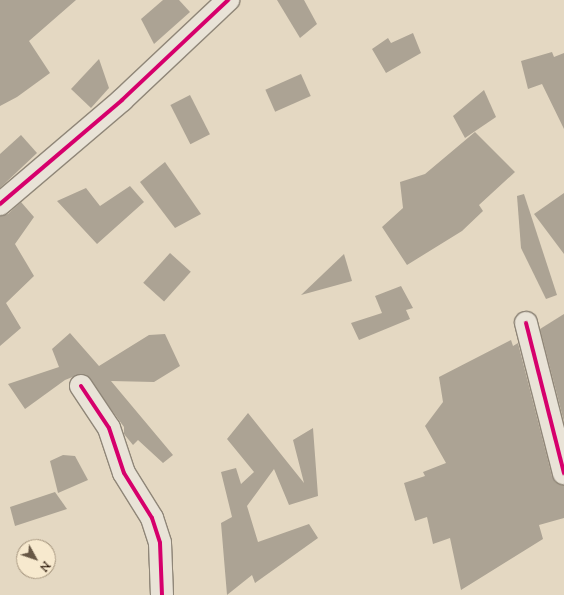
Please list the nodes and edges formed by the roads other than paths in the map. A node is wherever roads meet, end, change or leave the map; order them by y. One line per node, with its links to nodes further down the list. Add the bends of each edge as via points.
1 (228, 0): 2 (street, via 122,100)
2 (0, 204)
3 (526, 323): 5 (street)
4 (81, 386): 6 (street, via 109,428 124,473 152,518 160,543)
5 (564, 473)
6 (162, 595)

